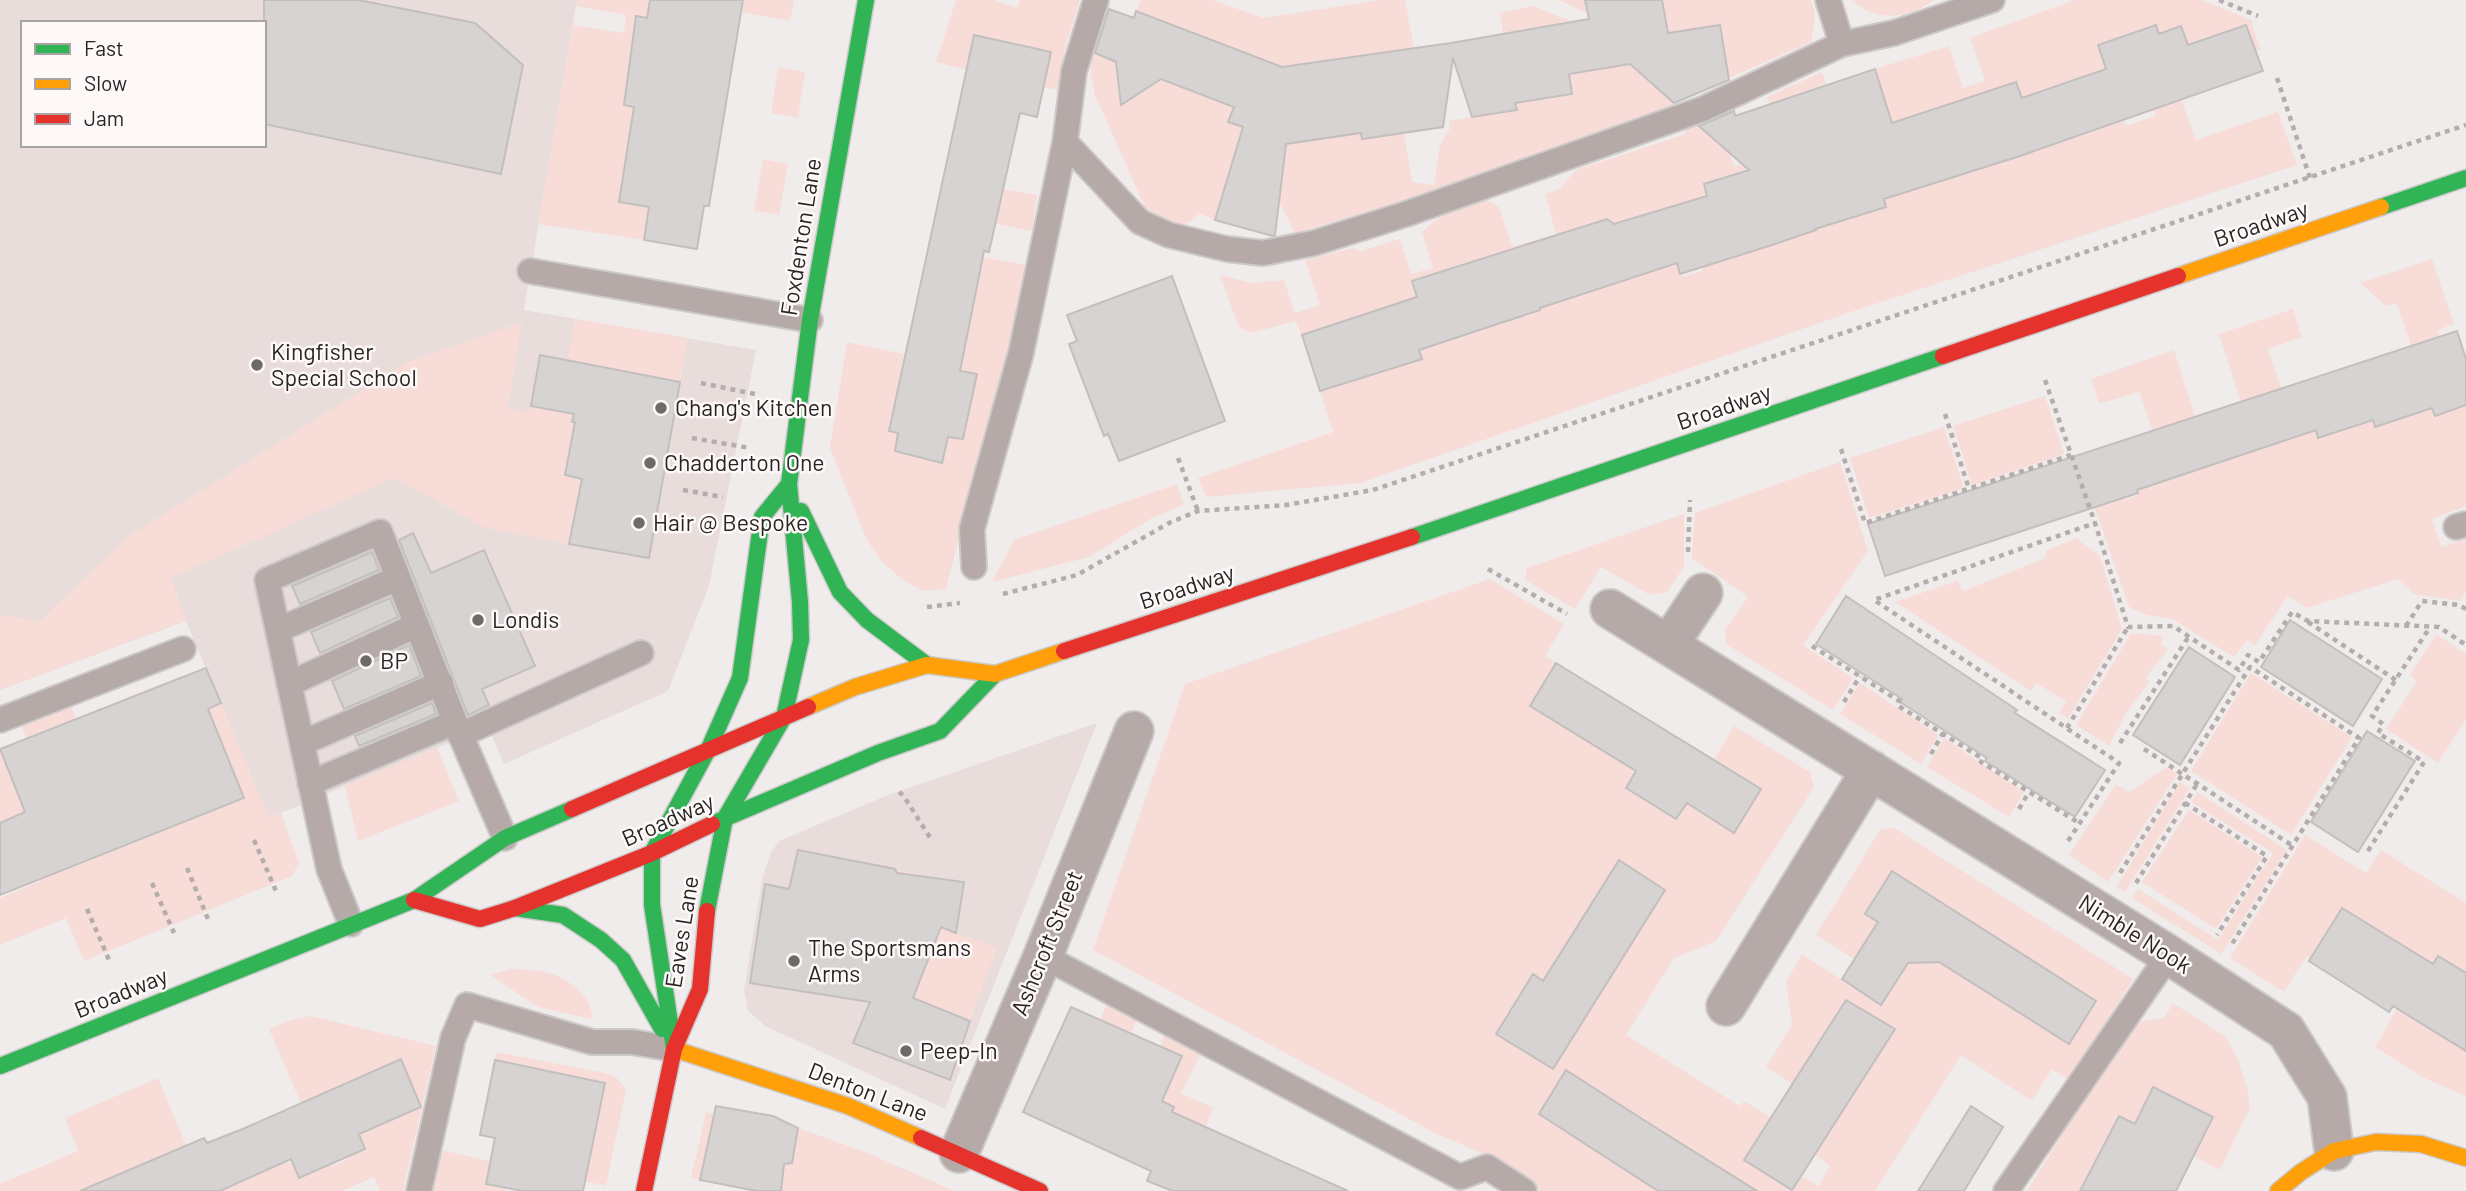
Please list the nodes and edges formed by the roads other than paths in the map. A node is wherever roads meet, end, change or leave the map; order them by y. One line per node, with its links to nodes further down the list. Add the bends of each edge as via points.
1 (866, 0): 9 (main road, Foxdenton Lane)
2 (1096, 0): 6 (lane, via 1074,71)
3 (1828, 0): 5 (lane)
4 (1992, 0): 5 (lane, via 1894,33)
5 (1842, 44): 6 (lane, via 1703,109 1406,214 1314,243 1263,253 1227,250 1140,222)
6 (1065, 142): 11 (lane, via 1021,353 972,529)
7 (2466, 178): 21 (main road, Broadway, via 1463,520)
8 (530, 271): 9 (lane)
9 (810, 320): 10 (main road, Foxdenton Lane)
10 (789, 484): 20 (main road, via 840,592 867,620); 24 (main road, Foxdenton Lane, via 801,640); 29 (main road, via 762,517 740,678)
11 (974, 567)
12 (1695, 577): 17 (street)
13 (398, 578): 15 (lane); 16 (lane); 16 (lane, via 380,532 267,580)
14 (1610, 609): 17 (street, Nimble Nook)
15 (417, 625): 22 (lane); 23 (lane)
16 (278, 630): 23 (lane)
17 (1669, 645): 30 (street, Nimble Nook)
18 (183, 649): 25 (lane)
19 (641, 653): 26 (lane)
20 (928, 665): 21 (main road, Broadway); 24 (main road, Broadway, via 855,687)
21 (995, 674): 32 (main road, Broadway, via 940,732 878,753)
22 (441, 683): 26 (lane); 28 (lane)
23 (289, 684): 28 (lane)
24 (784, 717): 29 (main road, Broadway); 32 (main road, Foxdenton Lane)
25 (0, 720)
26 (458, 728): 31 (lane); 33 (lane)
27 (1134, 731): 39 (street, Ashcroft Street)
28 (302, 743): 31 (lane)
29 (709, 748): 33 (main road, Broadway); 34 (main road)
30 (1871, 770): 38 (street, Nimble Nook); 40 (street)
31 (310, 783): 37 (lane, via 329,869)
32 (725, 818): 34 (main road, Broadway); 41 (main road, Eaves Lane, via 707,912 700,989)
33 (505, 838): 35 (main road, Broadway)
34 (652, 853): 36 (main road, Broadway); 41 (main road, Eaves Lane, via 652,905)
35 (414, 900): 36 (main road, Broadway, via 480,919); 37 (main road, Broadway)
36 (515, 908): 41 (main road, via 563,915 601,940 623,960)
37 (351, 925): 42 (main road, Broadway)
38 (2169, 954): 43 (street, Nimble Nook, via 2286,1031 2327,1097); 51 (lane)
39 (1043, 956): 44 (street, Ashcroft Street); 46 (lane)
40 (1726, 1006)
41 (674, 1049): 44 (main road, Denton Lane, via 848,1106); 47 (lane, via 592,1042 467,1005 453,1038); 48 (main road, Eaves Lane)
42 (0, 1066)
43 (2334, 1151): 45 (main road, via 2376,1142 2421,1144); 52 (main road)
44 (959, 1153): 49 (main road, Denton Lane)
45 (2466, 1158)
46 (1456, 1184): 50 (lane, via 1487,1167)
47 (419, 1191)
48 (644, 1191)
49 (1040, 1191)
50 (1524, 1191)
51 (2006, 1191)
52 (2278, 1191)

